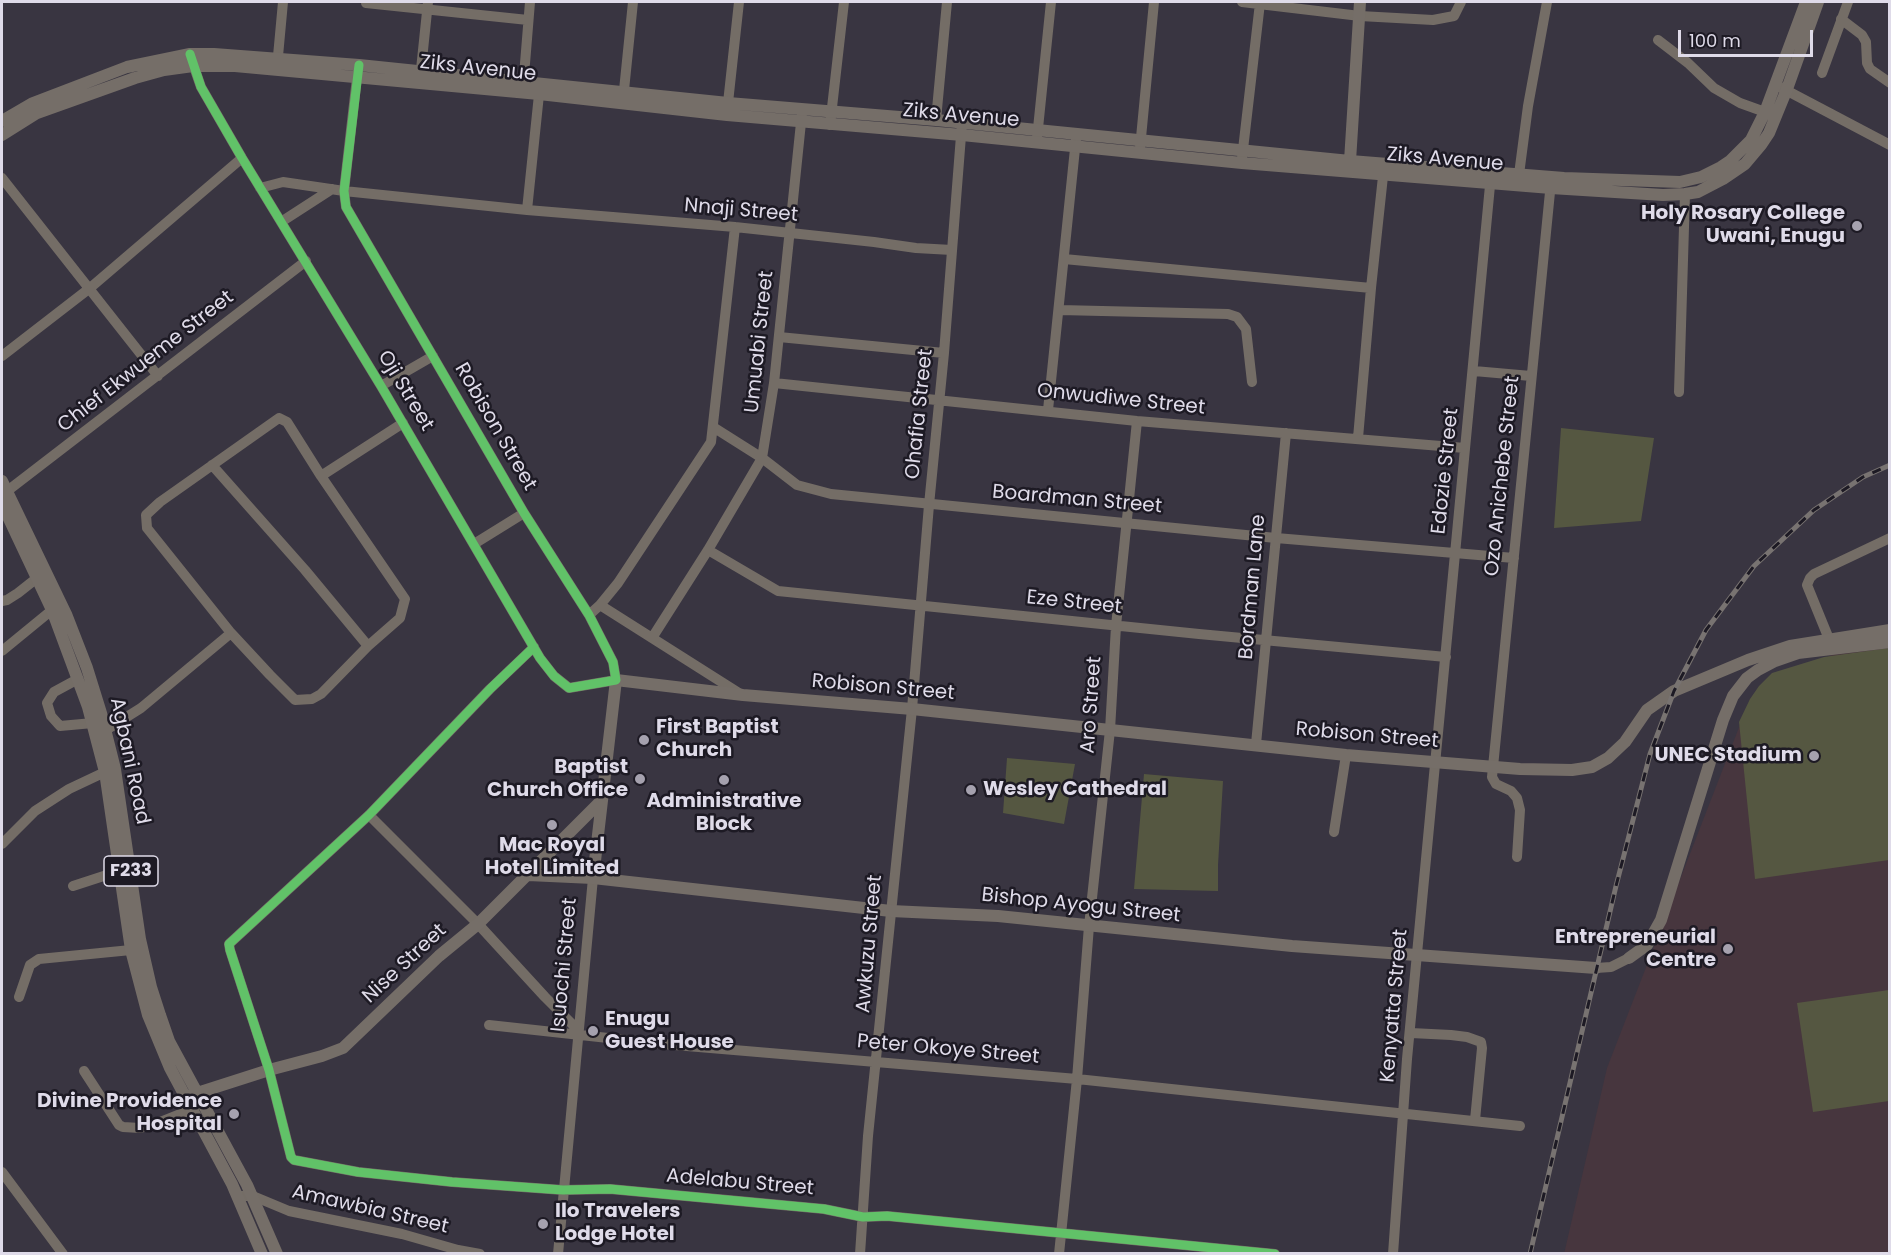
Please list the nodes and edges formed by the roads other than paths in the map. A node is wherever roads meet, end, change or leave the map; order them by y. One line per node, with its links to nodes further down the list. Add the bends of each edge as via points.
1 (283, 2): 24 (street)
2 (530, 2): 21 (street)
3 (633, 2): 33 (street)
4 (739, 2): 34 (street)
5 (844, 2): 35 (street)
6 (947, 2): 38 (street)
7 (1051, 2): 43 (street)
8 (1154, 2): 46 (street)
9 (1242, 2): 17 (street)
10 (1360, 2): 19 (main road)
11 (1461, 2): 19 (street, via 1455,16 1446,19)
12 (1547, 2): 54 (street)
13 (1806, 2): 29 (main road, Ziks Avenue)
14 (1818, 2): 32 (main road, Ziks Avenue)
15 (1848, 2): 20 (street)
16 (366, 3): 18 (street)
17 (1260, 3): 19 (street); 47 (street)
18 (427, 5): 21 (street); 27 (street)
19 (1359, 16): 50 (main road)
20 (1841, 19): 26 (street); 28 (street, via 1862,35 1870,69)
21 (528, 20): 30 (street)
22 (1658, 40): 36 (street, via 1714,88)
23 (192, 60): 24 (main road, Ziks Avenue, via 214,54); 39 (main road, Ziks Avenue, via 127,67 33,102); 42 (main road, Ziks Avenue, via 37,113); 48 (street, Oji Street, via 201,87)
24 (277, 63): 25 (main road, Ziks Avenue)
25 (358, 70): 27 (main road, Ziks Avenue); 57 (street)
26 (1822, 73)
27 (420, 77): 30 (main road, Ziks Avenue)
28 (1890, 83)
29 (1774, 85): 32 (street); 36 (main road, Ziks Avenue)
30 (523, 87): 31 (main road, Ziks Avenue)
31 (539, 88): 33 (main road, Ziks Avenue); 59 (street)
32 (1787, 89): 45 (street); 58 (main road, Ziks Avenue, via 1769,133 1753,156 1712,186)
33 (624, 98): 34 (main road, Ziks Avenue)
34 (727, 109): 37 (main road, Ziks Avenue)
35 (832, 112): 37 (main road, Ziks Avenue); 38 (main road, Ziks Avenue); 40 (street)
36 (1765, 112): 55 (main road, Ziks Avenue, via 1751,140 1730,161 1692,180)
37 (801, 116): 40 (main road, Ziks Avenue); 62 (street, Umuabi Street)
38 (936, 120): 41 (main road, Ziks Avenue)
39 (2, 122)
40 (830, 125): 41 (main road, Ziks Avenue)
41 (962, 129): 43 (main road, Ziks Avenue); 63 (street, Ohafia Street)
42 (2, 135)
43 (1037, 136): 44 (main road, Ziks Avenue)
44 (1076, 141): 46 (main road, Ziks Avenue); 64 (street)
45 (1890, 145)
46 (1140, 146): 47 (main road, Ziks Avenue); 49 (main road, Ziks Avenue)
47 (1243, 149): 49 (street); 50 (main road, Ziks Avenue)
48 (242, 158): 56 (street, Oji Street); 66 (street)
49 (1242, 163): 50 (main road, Ziks Avenue)
50 (1350, 166): 51 (main road, Ziks Avenue)
51 (1384, 169): 52 (main road, Ziks Avenue); 67 (street)
52 (1491, 177): 54 (main road, Ziks Avenue); 73 (street, Edozie Street)
53 (2, 178): 66 (street)
54 (1518, 180): 55 (main road, Ziks Avenue)
55 (1551, 183): 58 (main road, Ziks Avenue); 75 (street, Ozo Anichebe Street)
56 (260, 188): 57 (street, Nnaji Street, via 283,182); 60 (street, Oji Street)
57 (338, 190): 59 (street, Nnaji Street); 60 (street); 72 (street, Robison Street)
58 (1685, 194): 79 (street)
59 (526, 210): 61 (street, Nnaji Street)
60 (281, 222): 65 (street, Oji Street)
61 (735, 227): 62 (street, Nnaji Street); 84 (street)
62 (789, 233): 63 (street, Nnaji Street); 69 (street, Umuabi Street)
63 (952, 250): 70 (street, Ohafia Street)
64 (1064, 259): 67 (street); 68 (street)
65 (306, 261): 74 (street, Chief Ekwueme Street); 78 (street, Oji Street)
66 (90, 288): 71 (street); 74 (street)
67 (1371, 288): 86 (street)
68 (1060, 310): 76 (street, via 1238,317 1246,329); 81 (street)
69 (779, 337): 70 (street); 77 (street, Umuabi Street)
70 (944, 353): 80 (street, Ohafia Street)
71 (2, 356)
72 (433, 356): 78 (street); 94 (street, Robison Street)
73 (1474, 371): 75 (street); 87 (street, Edozie Street)
74 (158, 376): 91 (street, Chief Ekwueme Street)
75 (1531, 376): 101 (street, Ozo Anichebe Street)
76 (1252, 382)
77 (774, 383): 80 (street, Onwudiwe Street); 88 (street, Umuabi Street)
78 (381, 386): 83 (street, Oji Street)
79 (1679, 392)
80 (939, 401): 81 (street, Onwudiwe Street); 93 (street, Ohafia Street)
81 (1048, 410): 82 (street, Onwudiwe Street)
82 (1137, 421): 85 (street, Onwudiwe Street); 95 (street, Aro Street)
83 (403, 423): 90 (street); 98 (street, Oji Street)
84 (713, 427): 88 (street, Boardman Street); 104 (street, via 708,449)
85 (1286, 433): 86 (street, Onwudiwe Street); 96 (street, Bordman Lane)
86 (1358, 438): 87 (street, Onwudiwe Street)
87 (1465, 448): 100 (street, Edozie Street)
88 (762, 458): 93 (street, Boardman Street, via 806,488); 99 (street, Umuabi Street)
89 (212, 465): 90 (street, via 279,418 287,422); 110 (street, via 146,515 147,528); 115 (street)
90 (321, 476): 115 (street, via 405,599 400,618)
91 (3, 489): 126 (main road, Agbani Road / F233, via 66,614)
92 (2, 504): 102 (main road, Agbani Road / F233)
93 (929, 505): 95 (street, Boardman Street); 105 (street, Ohafia Street)
94 (524, 513): 98 (street); 107 (street, Robison Street)
95 (1126, 522): 96 (street, Boardman Street); 108 (street, Aro Street)
96 (1276, 538): 100 (street, Boardman Street); 113 (street, Bordman Lane)
97 (1890, 538): 112 (street, via 1810,578 1807,585)
98 (474, 544): 116 (street, Oji Street)
99 (708, 550): 105 (street, Eze Street, via 778,591); 111 (street, Umuabi Street)
100 (1456, 554): 101 (street, Boardman Street); 118 (street, Edozie Street)
101 (1514, 558): 131 (street, Ozo Anichebe Street)
102 (37, 578): 103 (street); 106 (main road, Agbani Road / F233)
103 (2, 601)
104 (600, 605): 107 (street); 111 (street)
105 (921, 605): 108 (street, Eze Street); 124 (street, Ohafia Street)
106 (52, 610): 117 (street); 121 (main road, Agbani Road / F233)
107 (589, 615): 122 (street, Robison Street, via 613,662)
108 (1116, 626): 113 (street, Eze Street); 127 (street, Aro Street)
109 (1890, 630): 112 (main road, Robison Street)
110 (231, 633): 115 (street, via 295,700 321,694); 126 (street, via 141,708)
111 (652, 638): 123 (street)
112 (1829, 639): 119 (main road, Robison Street, via 1790,646)
113 (1266, 640): 118 (street, Eze Street); 128 (street, Bordman Lane)
114 (1890, 642): 120 (main road, via 1798,653)
115 (368, 646)
116 (534, 647): 122 (street, Oji Street, via 548,669 568,688); 134 (street)
117 (2, 651)
118 (1446, 657): 130 (street, Edozie Street)
119 (1741, 663): 120 (main road); 131 (main road, Robison Street, via 1657,702 1619,749 1592,767)
120 (1747, 678): 147 (main road, via 1733,696 1724,720 1661,920 1647,945)
121 (78, 679): 125 (main road, Agbani Road / F233); 125 (street, via 54,692 48,704 51,716 60,726)
122 (616, 680): 123 (main road, Robison Street); 133 (main road, Isuochi Street)
123 (743, 695): 124 (main road, Robison Street)
124 (912, 709): 127 (main road, Robison Street); 142 (street, Awkuzu Street)
125 (93, 723): 132 (main road, Agbani Road / F233)
126 (106, 730): 157 (main road, Agbani Road / F233, via 146,969)
127 (1110, 730): 128 (main road, Robison Street); 144 (street, Aro Street)
128 (1256, 744): 129 (main road, Robison Street)
129 (1346, 755): 130 (main road, Robison Street); 135 (street)
130 (1437, 762): 131 (main road, Robison Street); 146 (street, Kenyatta Street)
131 (1492, 767): 137 (street, via 1493,780 1514,793 1519,804)
132 (105, 772): 136 (street, via 35,811); 138 (main road, Agbani Road / F233)
133 (602, 800): 139 (main road, Nise Street); 140 (main road, Isuochi Street)
134 (369, 814): 143 (street); 154 (street, via 229,944)
135 (1334, 832)
136 (2, 844)
137 (1517, 857)
138 (119, 871): 141 (street); 145 (main road, Agbani Road / F233)
139 (528, 875): 140 (main road, Bishop Ayogu Street); 143 (main road, Nise Street)
140 (592, 878): 142 (main road, Bishop Ayogu Street); 151 (street, Isuochi Street)
141 (73, 886)
142 (891, 910): 144 (main road, Bishop Ayogu Street); 153 (street, Awkuzu Street)
143 (478, 924): 151 (street); 154 (main road, Nise Street, via 343,1048)
144 (1089, 926): 146 (main road, Bishop Ayogu Street); 156 (street, Aro Street)
145 (130, 950): 149 (street, via 39,959 30,965); 157 (main road, Agbani Road / F233, via 158,1041)
146 (1418, 956): 148 (main road, Bishop Ayogu Street); 152 (street, Kenyatta Street)
147 (1629, 958): 148 (street, Bishop Ayogu Street, via 1611,967)
148 (1596, 968)
149 (19, 997)
150 (489, 1025): 151 (street, Peter Okoye Street)
151 (578, 1032): 153 (street, Peter Okoye Street); 163 (street, Isuochi Street)
152 (1411, 1033): 159 (street, Kenyatta Street); 160 (street, via 1467,1037 1481,1042)
153 (876, 1062): 156 (street, Peter Okoye Street); 166 (street, Awkuzu Street)
154 (269, 1070): 157 (main road, Nise Street); 163 (street, Adelabu Street, via 294,1160 358,1172)
155 (84, 1071): 158 (street, via 123,1127 153,1125)
156 (1077, 1079): 159 (street, Peter Okoye Street); 167 (street, Aro Street)
157 (191, 1095): 158 (main road, Agbani Road / F233); 165 (main road, Agbani Road / F233)
158 (193, 1109): 164 (main road, Agbani Road / F233)
159 (1404, 1113): 160 (street, Peter Okoye Street); 177 (street, Kenyatta Street)
160 (1475, 1120): 161 (street, Peter Okoye Street)
161 (1520, 1126)
162 (2, 1172): 169 (street)
163 (563, 1190): 166 (street, Adelabu Street, via 633,1192 824,1209); 173 (street, Isuochi Street)
164 (237, 1196): 165 (street); 170 (main road, Agbani Road / F233)
165 (253, 1196): 168 (street, Amawbia Street, via 289,1211 402,1234); 171 (main road, Agbani Road / F233)
166 (863, 1217): 167 (street, Adelabu Street); 174 (street, Awkuzu Street)
167 (1061, 1233): 175 (street, Aro Street); 176 (street, Adelabu Street)
168 (458, 1252): 172 (street, Amawbia Street)
169 (63, 1254)
170 (262, 1254)
171 (277, 1254)
172 (480, 1254)
173 (558, 1254)
174 (860, 1254)
175 (1059, 1254)
176 (1275, 1254)
177 (1393, 1254)

